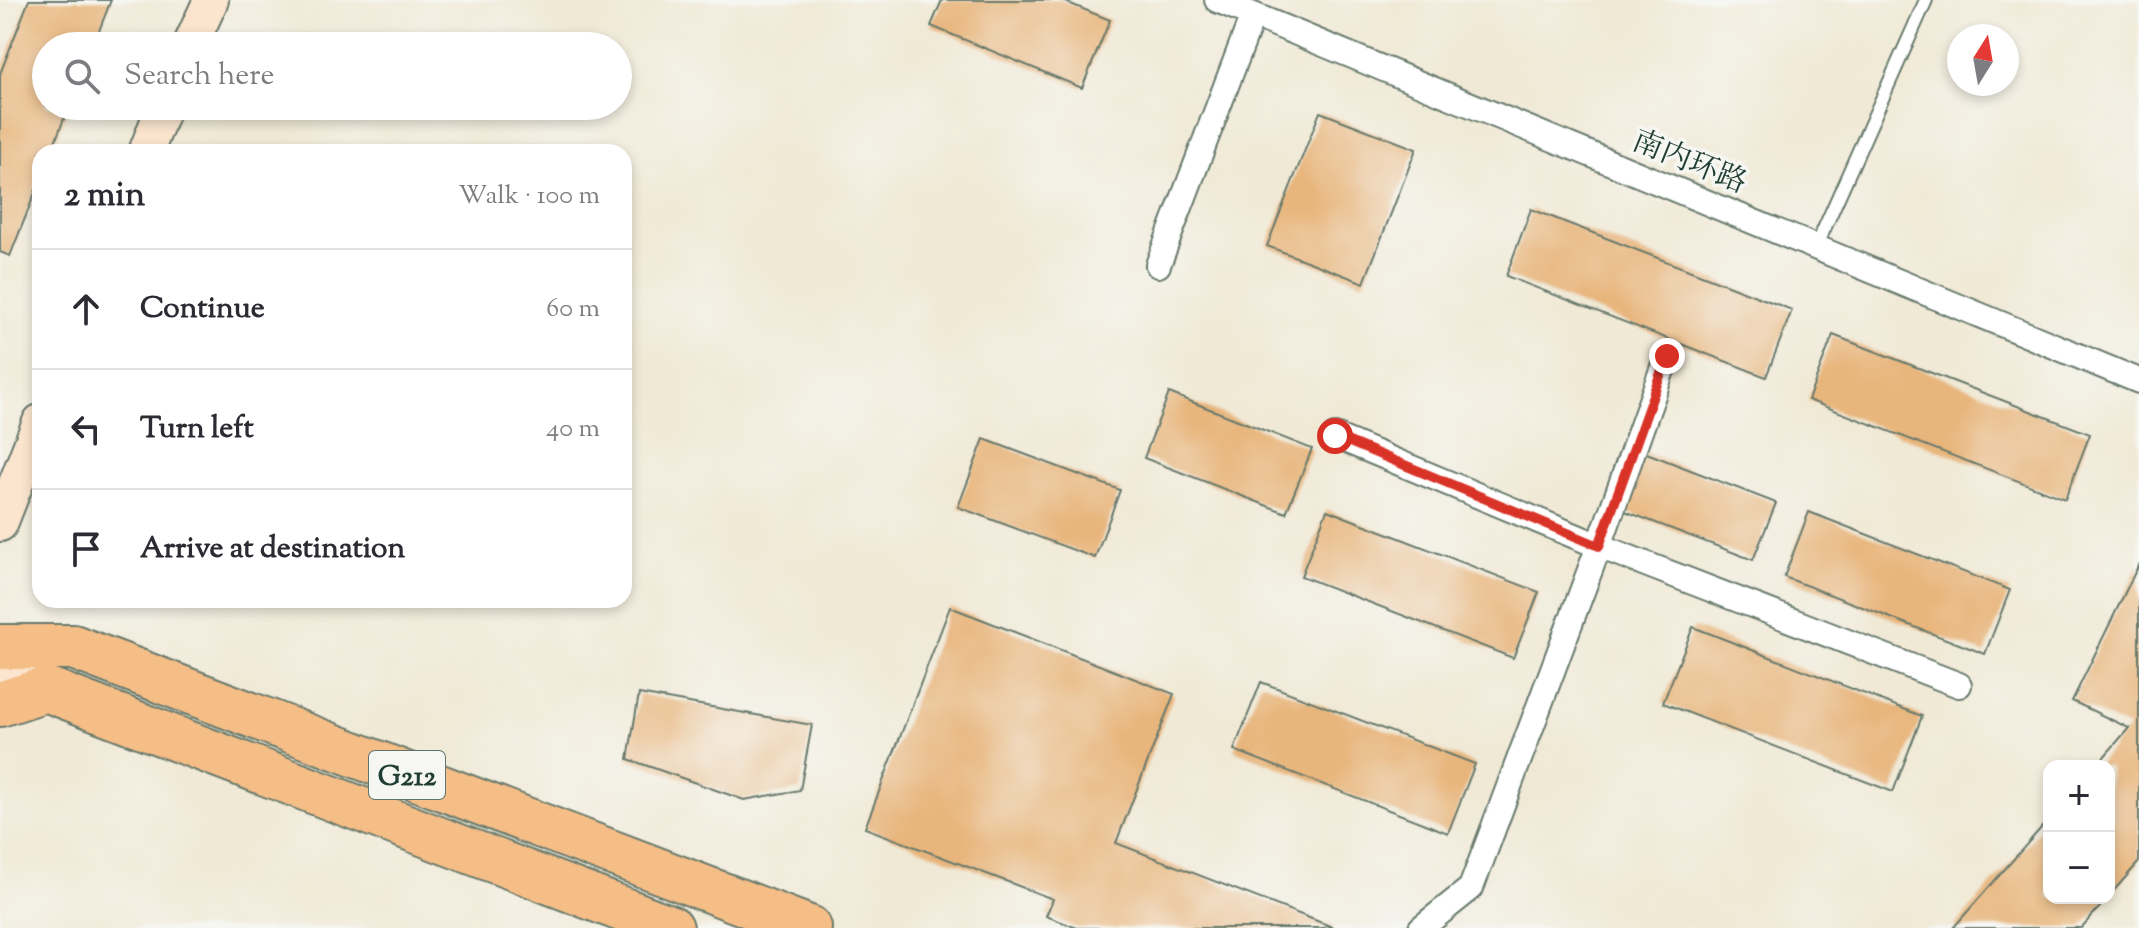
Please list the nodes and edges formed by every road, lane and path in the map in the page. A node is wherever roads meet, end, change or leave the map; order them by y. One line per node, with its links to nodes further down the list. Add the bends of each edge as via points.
1 (211, 0): 5 (main road)
2 (1217, 0): 4 (street, 南内环路)
3 (1926, 0): 8 (lane)
4 (1253, 15): 8 (street, 南内环路); 9 (street)
5 (196, 32)
6 (159, 120): 7 (main road)
7 (149, 144)
8 (1816, 247): 11 (street, 南内环路)
9 (1158, 265)
10 (1667, 356): 15 (street)
11 (2139, 381)
12 (1335, 436): 15 (street)
13 (32, 442): 14 (main road)
14 (0, 524)
15 (1599, 546): 18 (street); 23 (street, via 1471,888)
16 (0, 647): 22 (highway, G212, via 73,647)
17 (0, 669): 19 (main road)
18 (1959, 685)
19 (46, 689): 20 (highway); 21 (highway, G212)
20 (0, 704)
21 (671, 928)
22 (809, 928)
23 (1421, 928)

